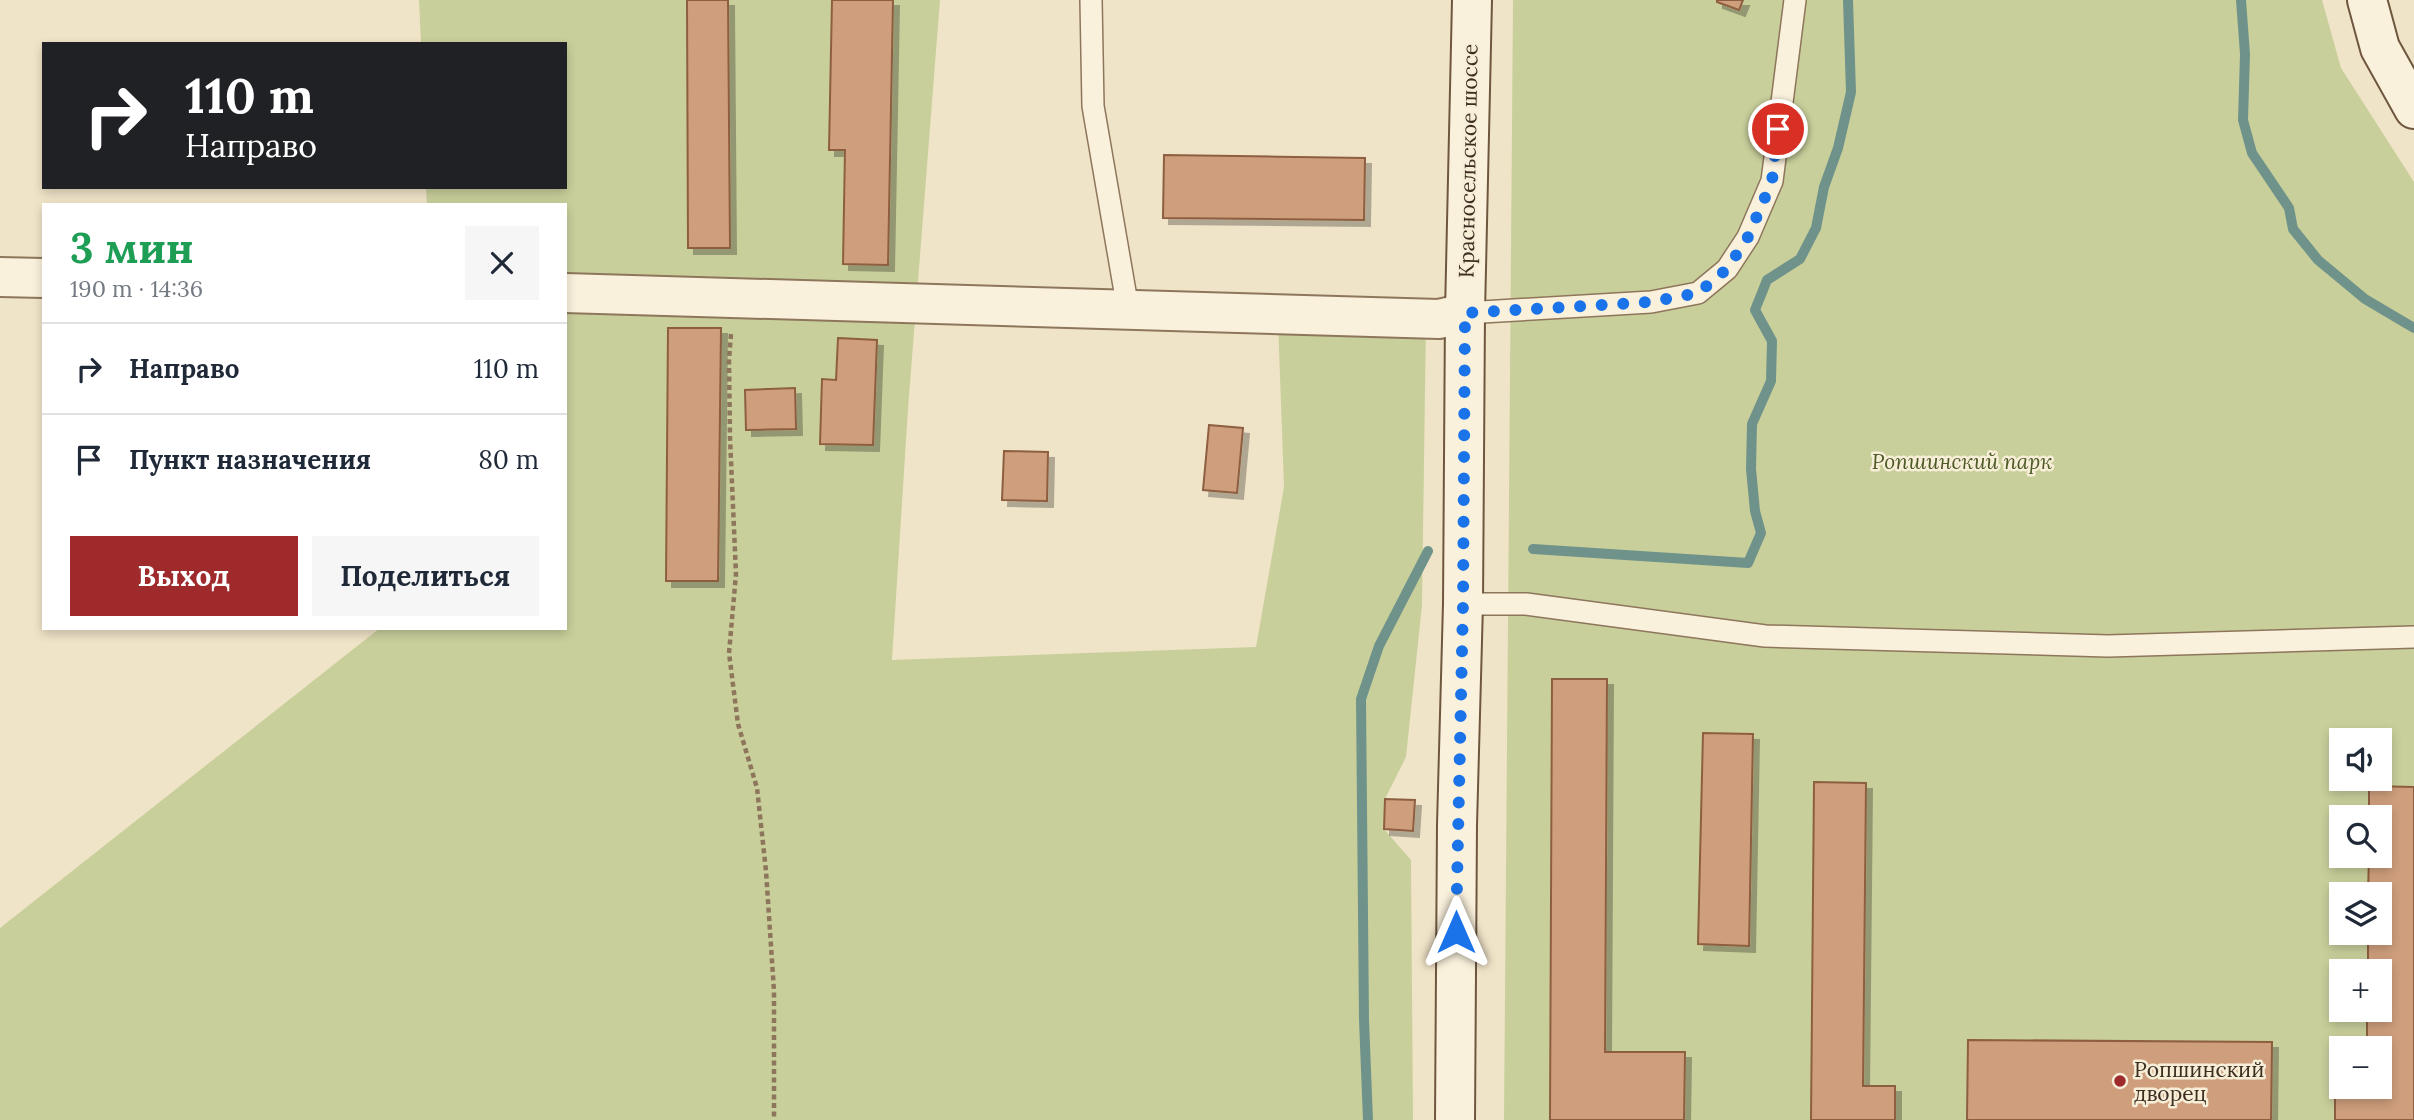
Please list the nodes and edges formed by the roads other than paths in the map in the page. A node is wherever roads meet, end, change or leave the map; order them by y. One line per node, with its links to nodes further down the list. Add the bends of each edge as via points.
1 (1091, 0): 9 (lane, via 1093,106)
2 (1472, 0): 10 (main road, Красносельское шоссе)
3 (1795, 0): 10 (lane, via 1772,181 1748,237 1727,269 1698,293 1651,302)
4 (2367, 0): 5 (main road, via 2380,48)
5 (2414, 108)
6 (0, 277): 7 (main road)
7 (42, 278)
8 (567, 293): 9 (main road)
9 (1128, 309): 10 (main road, via 1439,320)
10 (1465, 313): 11 (main road, Красносельское шоссе)
11 (1463, 604): 12 (lane, via 1526,604 1765,636 2108,646); 13 (main road, Красносельское шоссе)
12 (2414, 637)
13 (1455, 1120)

